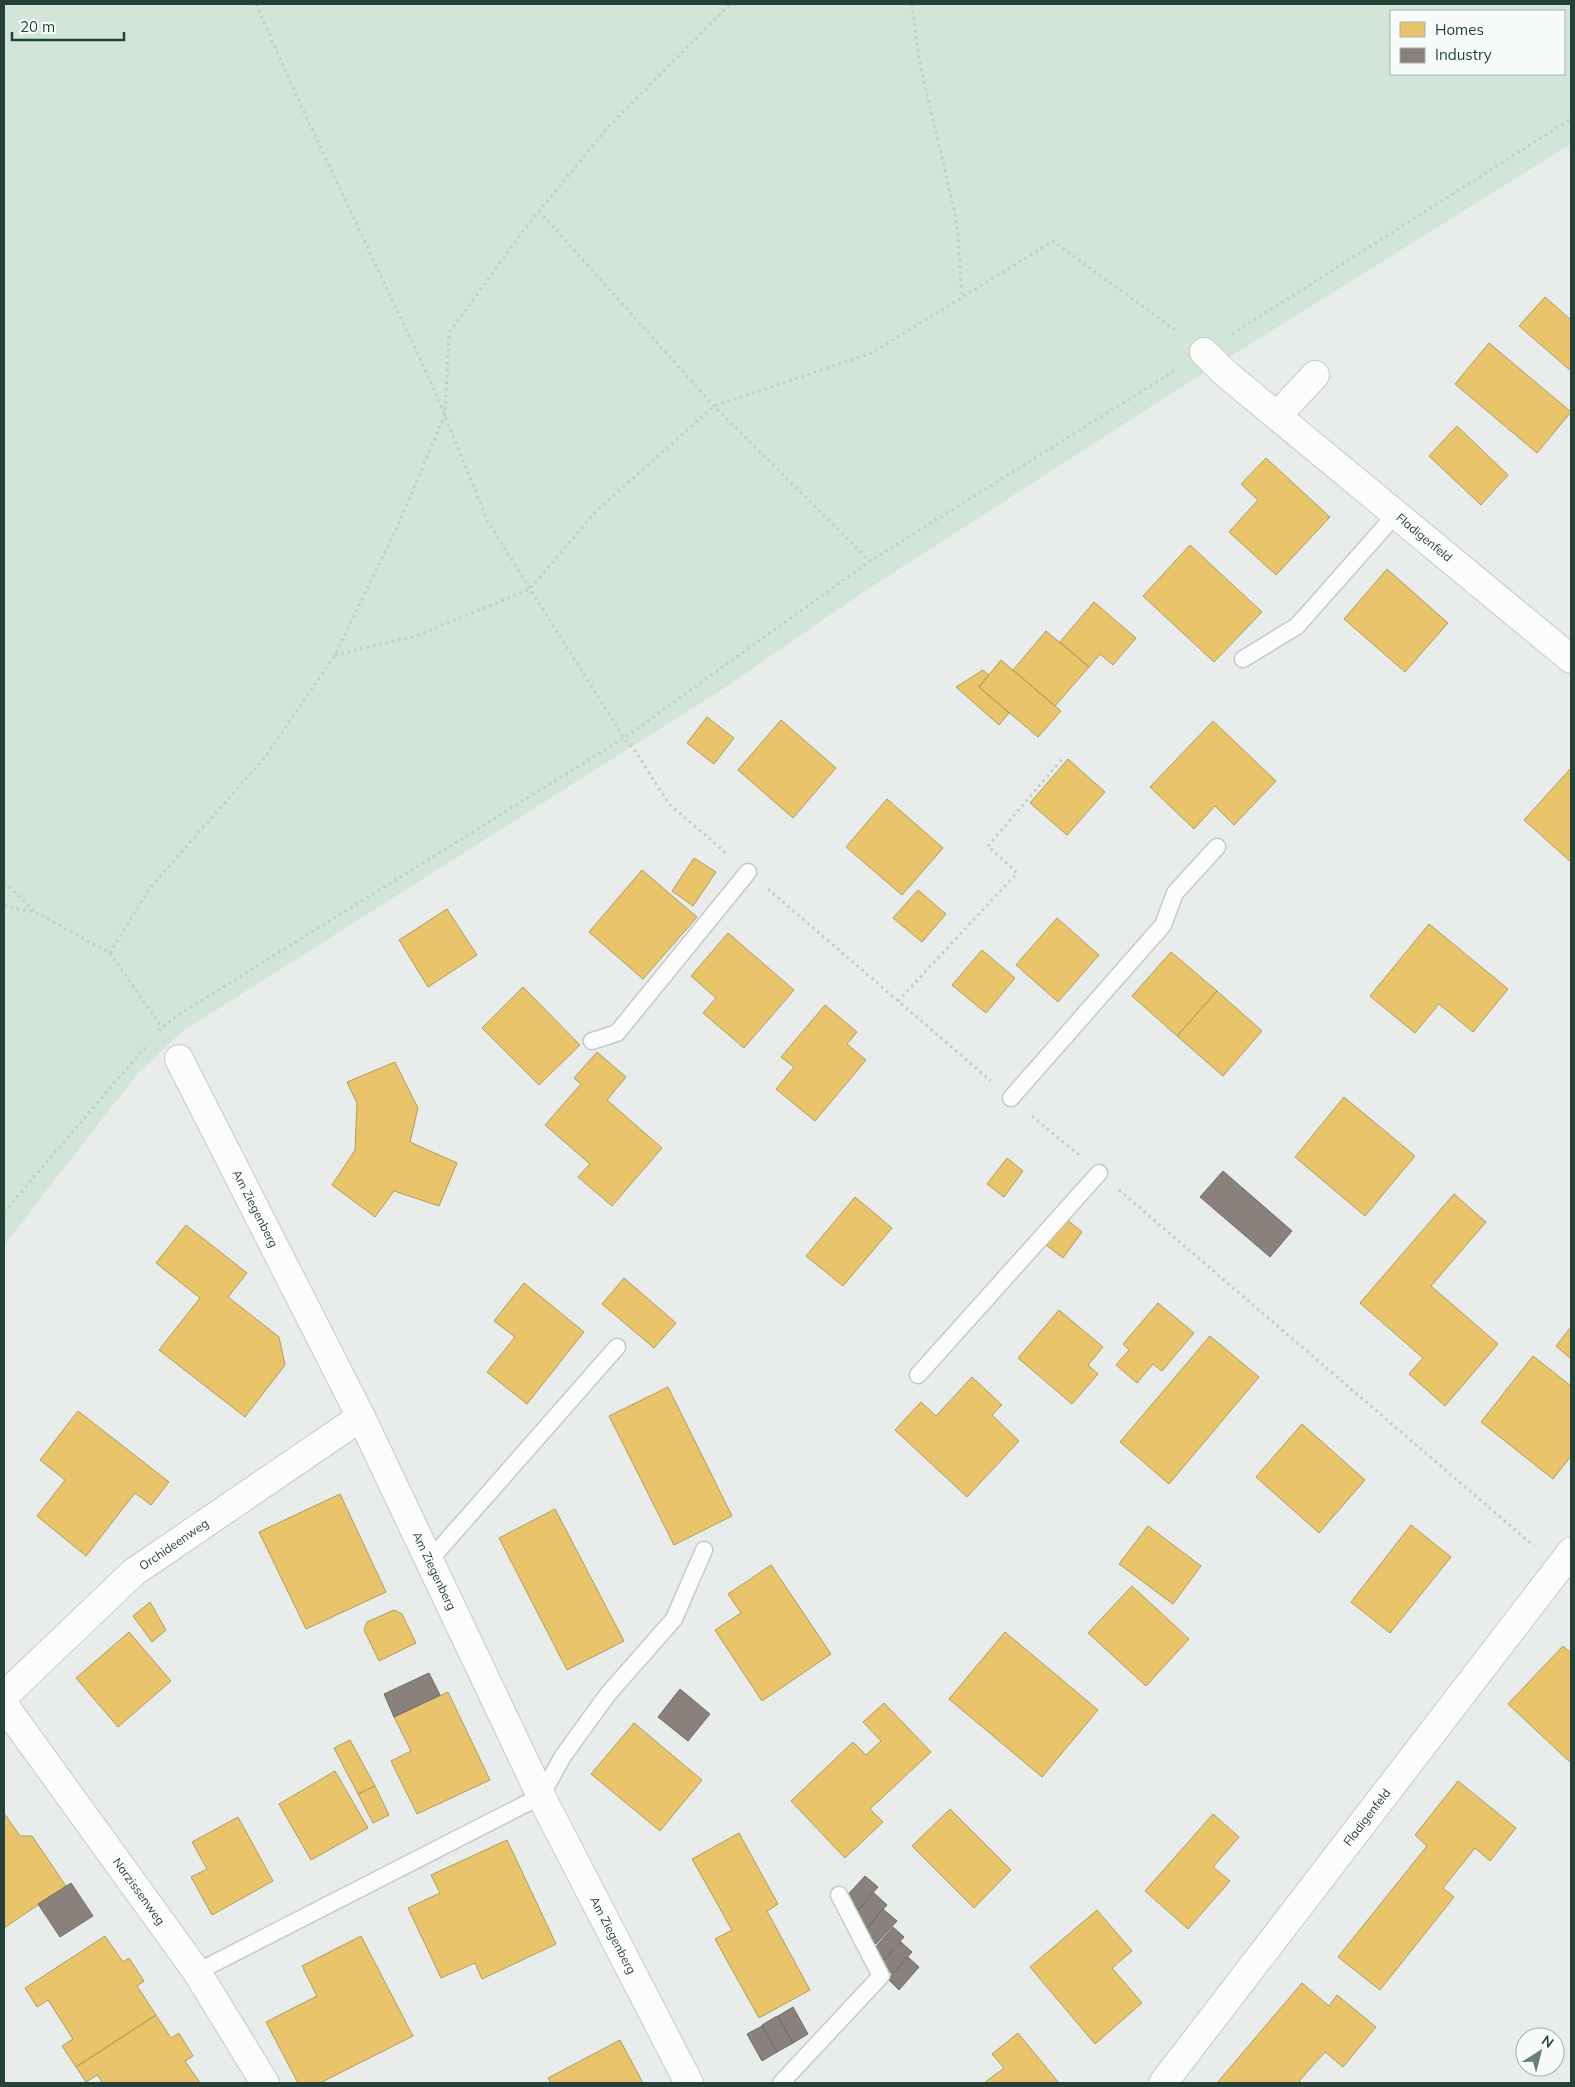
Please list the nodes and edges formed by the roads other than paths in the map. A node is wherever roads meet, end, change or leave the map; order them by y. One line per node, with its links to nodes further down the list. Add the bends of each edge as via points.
1 (1204, 352): 3 (street, Fladigenfeld)
2 (1316, 375): 3 (street)
3 (1277, 416): 4 (street, Fladigenfeld)
4 (1396, 514): 5 (lane, via 1297,626); 6 (street, Fladigenfeld)
5 (1243, 659)
6 (1571, 659)
7 (1218, 847): 11 (lane, via 1175,893 1163,925)
8 (748, 872): 9 (lane, via 617,1033)
9 (592, 1041)
10 (179, 1060): 15 (street, Am Ziegenberg)
11 (1011, 1098)
12 (1099, 1173): 14 (lane)
13 (617, 1347): 17 (lane)
14 (918, 1375)
15 (361, 1417): 17 (street, Am Ziegenberg); 19 (street, Orchideenweg, via 134,1572)
16 (704, 1550): 21 (lane, via 674,1619 608,1694 563,1756)
17 (429, 1561): 21 (street, Am Ziegenberg)
18 (1567, 1567): 27 (street, Fladigenfeld)
19 (4, 1696)
20 (4, 1705): 23 (street, Narzissenweg)
21 (541, 1796): 23 (lane); 25 (street, Am Ziegenberg)
22 (839, 1895): 26 (lane, via 881,1976)
23 (198, 1972): 24 (street, Narzissenweg)
24 (265, 2083)
25 (689, 2083)
26 (781, 2083)
27 (1163, 2083)

